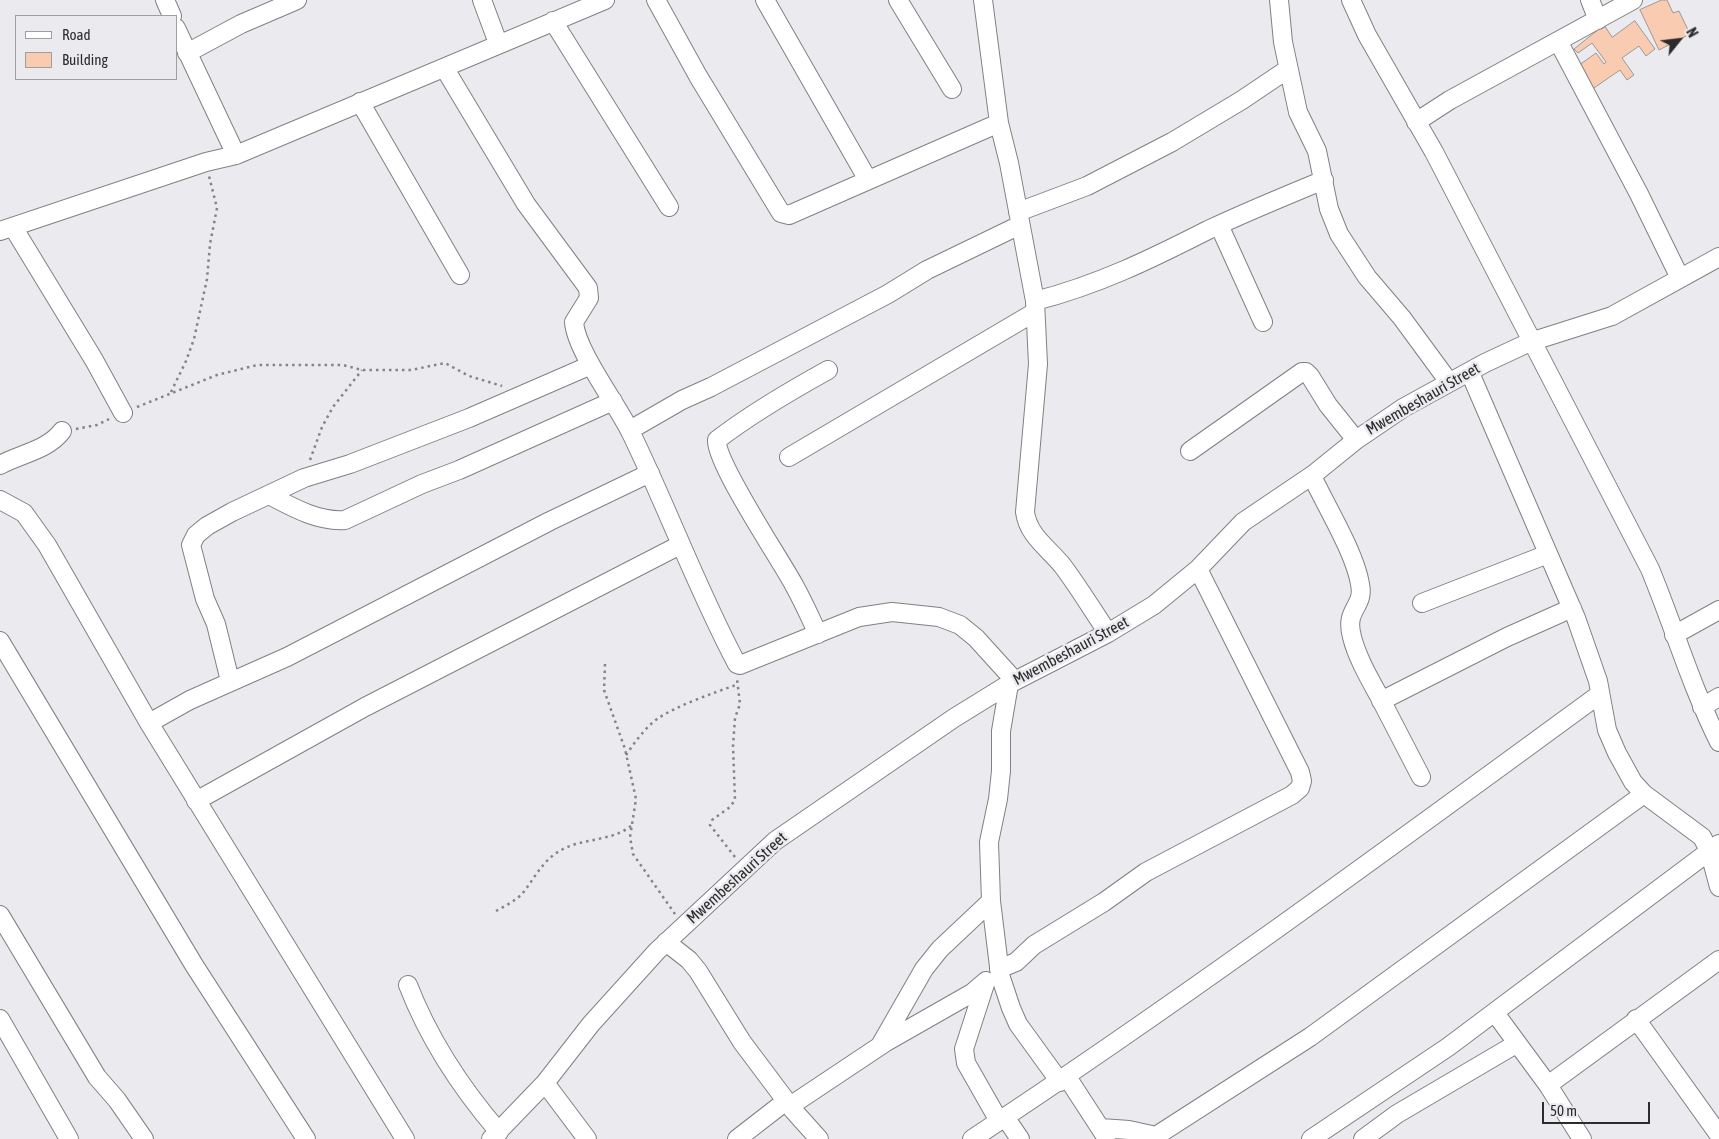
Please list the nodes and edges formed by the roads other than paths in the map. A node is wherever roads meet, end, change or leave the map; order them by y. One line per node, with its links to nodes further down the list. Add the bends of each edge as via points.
1 (165, 0): 13 (street)
2 (297, 0): 19 (street, via 241,24)
3 (482, 0): 18 (street)
4 (605, 0): 15 (street)
5 (656, 0): 27 (street, via 781,213 789,215)
6 (765, 0): 27 (street)
7 (898, 0): 22 (street)
8 (983, 0): 25 (street)
9 (1279, 0): 21 (street)
10 (1351, 0): 24 (street)
11 (1590, 0): 14 (street)
12 (1633, 0): 14 (street)
13 (172, 15)
14 (1598, 20): 17 (street)
15 (553, 21): 18 (street); 29 (street)
16 (178, 33): 19 (street)
17 (1558, 41): 24 (street); 35 (street)
18 (498, 43): 20 (street)
19 (187, 53): 26 (street)
20 (445, 69): 23 (street); 39 (street, via 526,204 588,288 589,298 574,322)
21 (1288, 69): 28 (street, via 1298,112 1317,151); 30 (street, via 1172,142)
22 (952, 89)
23 (360, 102): 26 (street); 34 (street)
24 (1416, 122): 38 (street)
25 (999, 123): 27 (street); 30 (street)
26 (236, 155): 32 (street, via 206,162)
27 (868, 180)
28 (1324, 180): 31 (street); 42 (street, via 1329,209 1339,234 1367,277)
29 (669, 207)
30 (1019, 219): 36 (street); 45 (street, via 888,294)
31 (1219, 226): 36 (street, via 1097,283); 37 (street)
32 (6, 229): 44 (street, via 94,360)
33 (1719, 257): 35 (street, Mwembeshauri Street)
34 (460, 275)
35 (1680, 278): 38 (street, Mwembeshauri Street, via 1612,316)
36 (1035, 307): 49 (street); 61 (street, via 1038,364 1026,522 1030,531 1062,565)
37 (1263, 322)
38 (1530, 342): 41 (street, Mwembeshauri Street); 63 (street, via 1650,569)
39 (591, 365): 43 (street); 53 (street)
40 (828, 370): 62 (street, via 730,430 717,440 716,447)
41 (1470, 373): 42 (street, Mwembeshauri Street); 56 (street)
42 (1449, 382): 47 (street, Mwembeshauri Street, via 1402,408)
43 (613, 401): 45 (street); 53 (street, via 345,520 334,521 299,510)
44 (123, 413)
45 (630, 430): 51 (street)
46 (62, 431): 50 (street, via 48,444)
47 (1356, 440): 48 (street, via 1310,376 1302,372); 52 (street, Mwembeshauri Street)
48 (1190, 451)
49 (789, 457)
50 (0, 465)
51 (650, 473): 55 (street); 65 (street, via 286,657)
52 (1312, 476): 57 (street, Mwembeshauri Street, via 1244,522); 69 (street, via 1357,570 1361,596 1348,622)
53 (269, 495): 65 (street, via 207,526 196,535 191,545)
54 (0, 500): 71 (street, via 30,518)
55 (680, 545): 62 (street, via 740,665); 75 (street, via 365,707)
56 (1548, 554): 58 (street); 59 (street)
57 (1198, 569): 61 (street, Mwembeshauri Street, via 1154,605); 82 (street, via 1300,772 1300,788 1146,872 1034,946 1016,962)
58 (1422, 603)
59 (1572, 608): 67 (street); 69 (street)
60 (1719, 610): 63 (street)
61 (1108, 633): 66 (street, Mwembeshauri Street)
62 (818, 634): 66 (street, via 859,617 892,612 939,617 960,625 976,638)
63 (1674, 635): 70 (street)
64 (0, 641): 101 (street, via 194,965)
65 (230, 681): 71 (street)
66 (1012, 683): 78 (street, via 1001,731 1001,772 989,842); 80 (street, Mwembeshauri Street, via 954,718 775,841)
67 (1600, 694): 74 (street, via 1617,753 1633,782); 90 (street, via 1319,900)
68 (1719, 697): 70 (street)
69 (1381, 701): 73 (street)
70 (1702, 707): 72 (street)
71 (149, 723): 75 (street)
72 (1719, 742)
73 (1421, 777)
74 (1644, 794): 76 (street); 95 (street, via 1310,1037 1156,1136 1129,1130)
75 (196, 801): 102 (street)
76 (1714, 847): 77 (street); 85 (street)
77 (1719, 887)
78 (991, 901): 82 (street); 89 (street, via 940,949 924,970)
79 (0, 915): 100 (street, via 97,1078 122,1106)
80 (666, 942): 91 (street, Mwembeshauri Street, via 591,1024); 93 (street, via 698,971 742,1042)
81 (1719, 960): 87 (street)
82 (998, 964): 83 (street); 90 (street, via 1018,1024)
83 (986, 981): 89 (street, via 972,993); 94 (street, via 964,1049 966,1063)
84 (408, 984): 97 (street, via 429,1035)
85 (1495, 1013): 88 (street); 107 (street)
86 (0, 1019): 99 (street)
87 (1636, 1019): 92 (street); 96 (street)
88 (1516, 1044): 92 (street); 108 (street, via 1397,1114)
89 (881, 1045): 93 (street)
90 (1063, 1079): 94 (street); 95 (street)
91 (545, 1083): 97 (street, Mwembeshauri Street); 103 (street)
92 (1548, 1085): 109 (street)
93 (788, 1104): 104 (street); 105 (street)
94 (1002, 1119): 98 (street); 106 (street)
95 (1104, 1133)
96 (1719, 1134)
97 (495, 1135)
98 (975, 1138)
99 (69, 1139)
100 (144, 1139)
101 (306, 1139)
102 (406, 1139)
103 (587, 1139)
104 (737, 1139)
105 (819, 1139)
106 (1020, 1139)
107 (1310, 1139)
108 (1363, 1139)
109 (1582, 1139)

